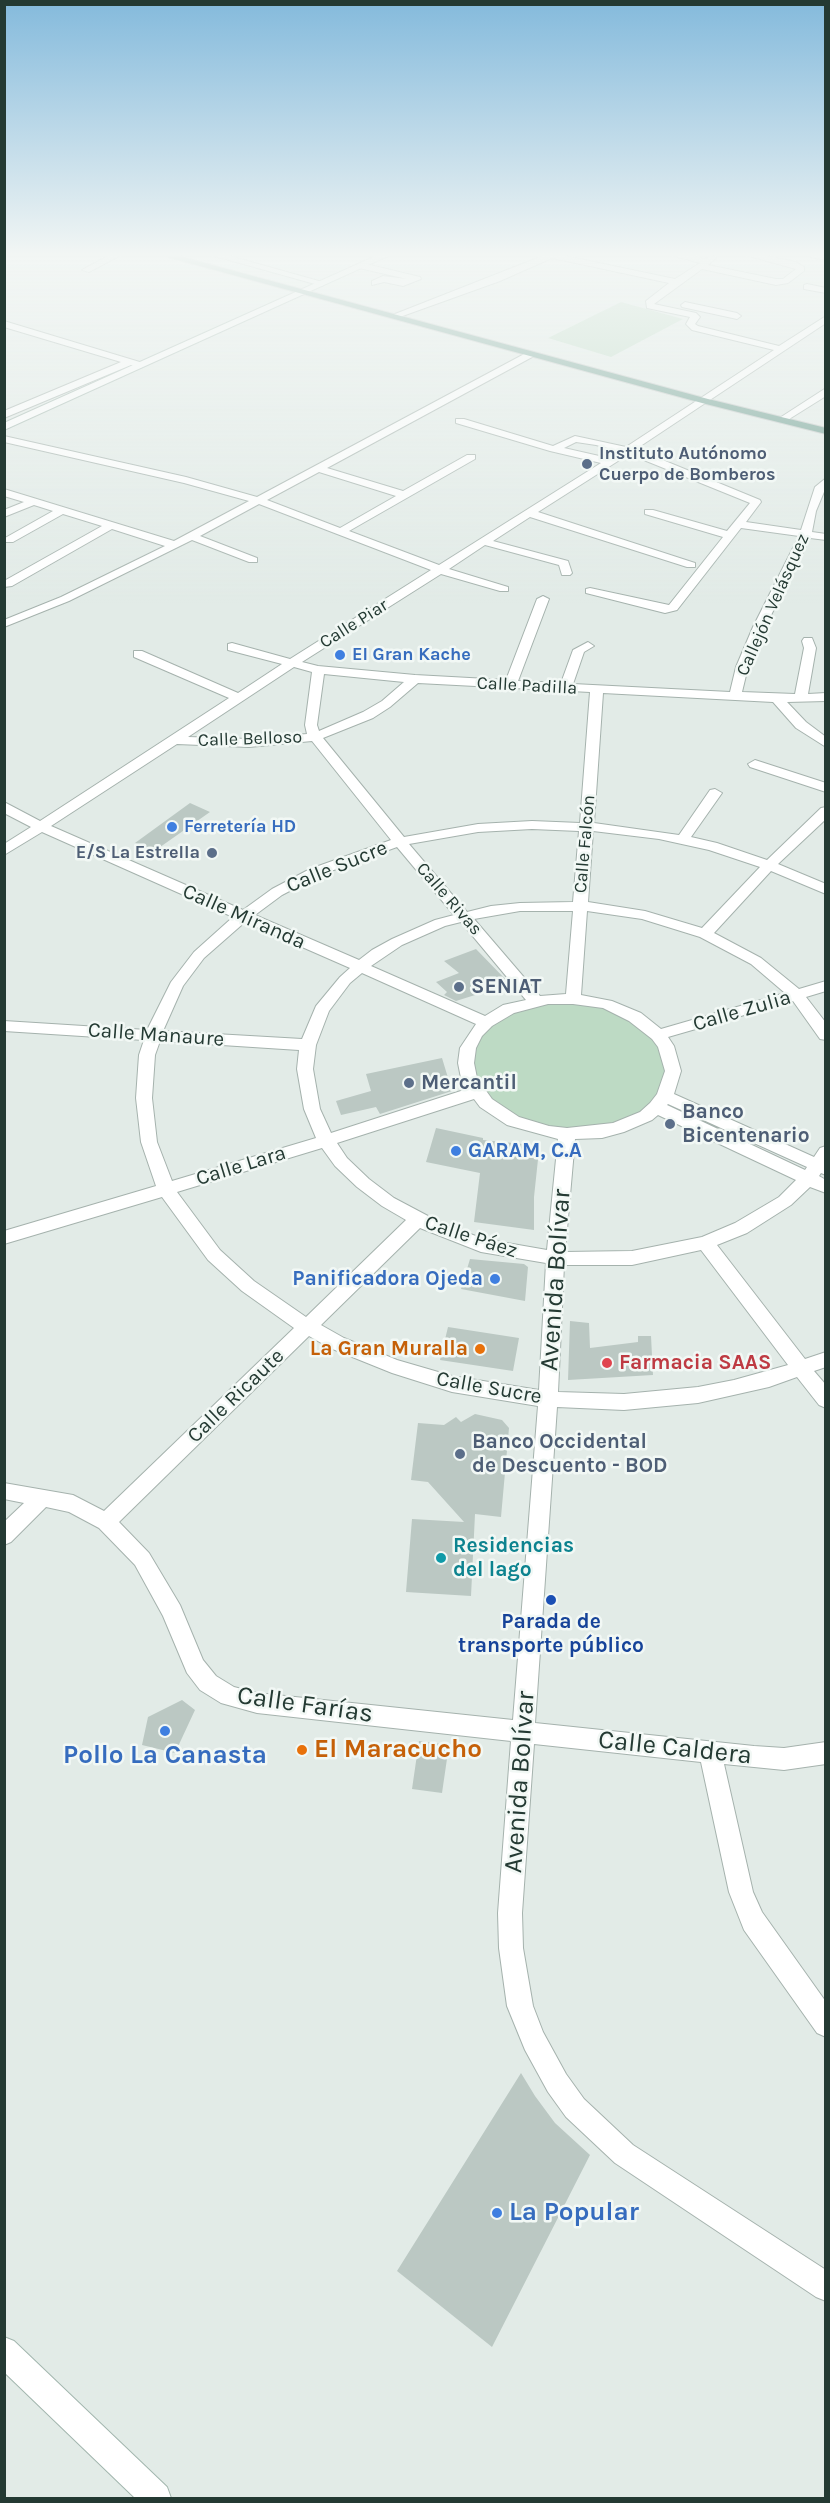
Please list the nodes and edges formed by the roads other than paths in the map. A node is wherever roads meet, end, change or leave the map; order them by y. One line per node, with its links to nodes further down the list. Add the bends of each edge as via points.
1 (115, 372): 8 (street)
2 (119, 372): 11 (street)
3 (498, 372): 18 (street)
4 (597, 372): 7 (main road)
5 (747, 372): 7 (street, Calle Piar)
6 (825, 391): 9 (street)
7 (705, 401): 9 (main road); 15 (street, Calle Piar)
8 (4, 415)
9 (783, 419): 12 (main road)
10 (460, 421): 14 (street)
11 (4, 427)
12 (824, 429)
13 (4, 438): 23 (street)
14 (554, 450): 15 (street, via 574,439); 17 (street)
15 (628, 450): 17 (street, Calle Piar); 28 (street, via 756,502)
16 (471, 457): 21 (street)
17 (608, 461): 26 (street, Calle Piar)
18 (317, 468): 21 (street); 23 (street)
19 (825, 481): 31 (street, Callejón Velásquez, via 811,511)
20 (4, 492): 22 (street)
21 (404, 495): 30 (street)
22 (34, 501): 24 (street); 27 (street)
23 (260, 501): 30 (street); 33 (street)
24 (63, 509): 29 (street); 35 (street)
25 (649, 512): 32 (street)
26 (530, 513): 36 (street, Calle Piar); 39 (street)
27 (4, 514)
28 (738, 524): 31 (street); 32 (street)
29 (111, 525): 37 (street); 42 (street)
30 (340, 532): 40 (street)
31 (806, 534): 34 (street); 57 (street, Callejón Velásquez, via 759,627)
32 (728, 535): 44 (street, via 673,608)
33 (191, 536): 37 (street); 38 (street)
34 (825, 537)
35 (9, 540)
36 (485, 542): 40 (street, Calle Piar); 41 (street, via 564,563)
37 (175, 545): 46 (street)
38 (253, 560)
39 (691, 565)
40 (441, 570): 43 (street); 51 (street, Calle Piar)
41 (566, 573)
42 (8, 584)
43 (504, 589)
44 (590, 591)
45 (543, 599): 54 (street)
46 (4, 624)
47 (808, 641): 58 (street)
48 (232, 646): 51 (street, Calle Padilla)
49 (588, 646): 55 (street, via 579,650)
50 (138, 654): 60 (street)
51 (292, 663): 52 (street, Calle Padilla); 60 (street, Calle Piar)
52 (318, 670): 53 (street, Calle Padilla); 62 (street, via 311,724)
53 (415, 679): 54 (street, Calle Padilla); 62 (street, Calle Belloso, via 368,715)
54 (510, 685): 55 (street, Calle Padilla)
55 (566, 688): 56 (street, Calle Padilla)
56 (597, 689): 57 (street, Calle Padilla); 70 (street, Calle Falcón)
57 (735, 696): 61 (street, Calle Padilla)
58 (801, 697): 59 (street, Calle Padilla); 61 (street, Calle Padilla)
59 (825, 697)
60 (239, 698): 63 (street, Calle Piar)
61 (777, 698): 64 (street, via 801,725)
62 (315, 737): 63 (street, Calle Belloso, via 249,743); 73 (street, Calle Rivas)
63 (176, 740): 71 (street, Calle Piar)
64 (825, 743)
65 (755, 764): 66 (street)
66 (825, 788)
67 (715, 793): 72 (street)
68 (4, 806): 71 (street, Calle Miranda, via 12,814)
69 (825, 811): 75 (street)
70 (586, 826): 72 (street, Calle Sucre); 73 (street, Calle Sucre, via 505,826); 77 (street, Calle Falcón)
71 (41, 827): 74 (street, Calle Piar); 78 (street, Calle Miranda)
72 (683, 839): 75 (street, Calle Sucre)
73 (400, 842): 78 (street, Calle Sucre, via 315,872); 79 (street, Calle Rivas)
74 (4, 851)
75 (769, 865): 76 (street, Calle Sucre); 80 (street)
76 (825, 890)
77 (580, 906): 79 (street, Calle Páez, via 520,907); 80 (street, Calle Páez, via 645,915); 84 (street, Calle Falcón)
78 (242, 915): 81 (street, Calle Miranda); 88 (street, Calle Sucre, via 187,970 167,1001)
79 (463, 916): 81 (street, Calle Páez, via 397,942); 85 (street, Calle Rivas)
80 (705, 934): 83 (street, Calle Páez, via 756,961)
81 (360, 967): 86 (street, Calle Miranda); 91 (street, Calle Páez, via 327,1002)
82 (825, 986): 83 (street, Calle Zulia)
83 (797, 995): 89 (street, Calle Zulia); 90 (street, Calle Páez)
84 (573, 999): 85 (street); 89 (street, via 621,1010)
85 (536, 1000): 86 (street)
86 (486, 1022): 92 (street, via 468,1048 469,1077)
87 (4, 1026): 88 (street, Calle Manaure)
88 (153, 1035): 91 (street, Calle Manaure); 98 (street, Calle Sucre, via 144,1076 145,1120)
89 (658, 1035): 93 (street, via 666,1046 673,1071)
90 (825, 1035)
91 (308, 1045): 95 (street, Calle Páez, via 308,1094)
92 (477, 1092): 94 (street, via 492,1108 513,1121); 95 (street, Calle Lara)
93 (661, 1101): 94 (street, via 637,1120 618,1128); 96 (street)
94 (567, 1134): 102 (street, Avenida Bolívar)
95 (326, 1141): 98 (street, Calle Lara); 99 (street, Calle Páez, via 363,1183)
96 (819, 1166): 97 (street); 101 (street, Calle Páez, via 785,1201 757,1220)
97 (825, 1187)
98 (166, 1189): 100 (street, Calle Lara); 103 (street, Calle Sucre, via 200,1238 230,1271)
99 (417, 1220): 102 (street, Calle Páez, via 481,1245); 103 (street, Calle Ricaute)
100 (4, 1238)
101 (705, 1243): 102 (street, Calle Páez, via 632,1258); 105 (street)
102 (555, 1259): 106 (street, Avenida Bolívar)
103 (307, 1327): 106 (street, Calle Sucre, via 364,1355 422,1376); 110 (street, Calle Ricaute)
104 (825, 1359): 105 (street, Calle Sucre)
105 (801, 1369): 106 (street, Calle Sucre, via 734,1388 662,1399); 107 (street)
106 (548, 1399): 112 (street, Avenida Bolívar)
107 (825, 1400)
108 (4, 1491): 109 (street, Calle Farías)
109 (43, 1497): 110 (street, Calle Farías, via 73,1504); 111 (street)
110 (106, 1522): 112 (street, Calle Farías, via 142,1559 172,1612 195,1666 208,1683 229,1696 257,1703)
111 (4, 1536)
112 (524, 1731): 113 (street, Calle Caldera); 116 (street, Avenida Bolívar, via 511,1948 520,2006 539,2050 575,2108 624,2154)
113 (710, 1752): 114 (street, Calle Caldera, via 784,1760); 115 (street, via 741,1892 753,1921)
114 (825, 1753)
115 (825, 2024)
116 (825, 2287)
117 (4, 2351): 118 (street)
118 (156, 2499)

